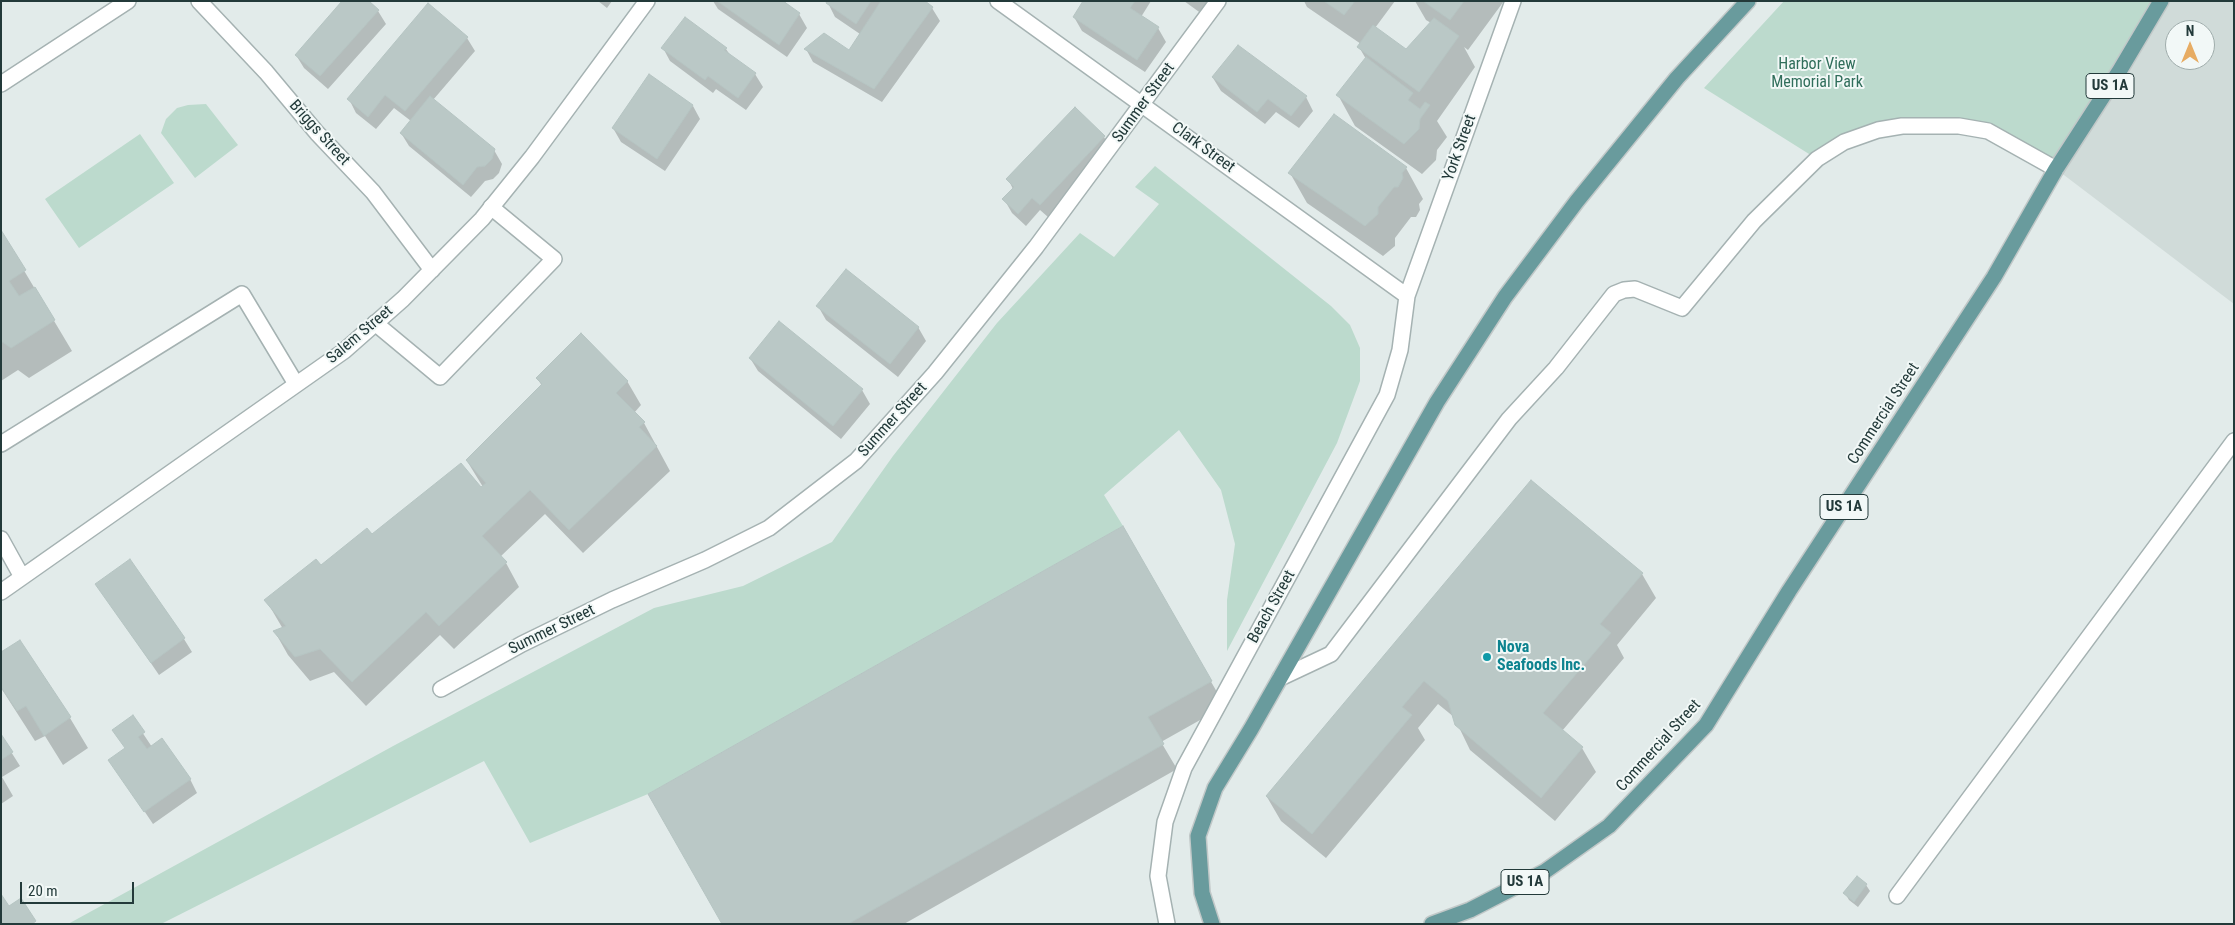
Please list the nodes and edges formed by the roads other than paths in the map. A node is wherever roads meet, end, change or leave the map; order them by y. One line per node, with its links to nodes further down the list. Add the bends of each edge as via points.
1 (128, 1): 9 (street)
2 (199, 1): 13 (street, Briggs Street, via 373,192)
3 (647, 1): 12 (street, Salem Street)
4 (998, 1): 10 (street, Clark Street)
5 (1218, 1): 10 (street, Summer Street)
6 (1513, 1): 14 (street, York Street)
7 (1748, 1): 22 (main road, via 1677,78 1577,201 1505,298 1437,402)
8 (2160, 1): 11 (main road, Commercial Street / US 1A)
9 (1, 84)
10 (1143, 105): 14 (street, Clark Street); 23 (street, Summer Street, via 941,366 856,461 769,528 522,644)
11 (2056, 169): 22 (street, via 1988,131 1960,126 1902,126 1878,130 1844,142 1817,159 1754,221 1682,308 1635,289 1614,294 1556,368 1509,418 1331,654); 27 (main road, Commercial Street / US 1A, via 1994,277 1789,591 1706,725 1609,826 1544,872 1470,910)
12 (491, 208): 13 (street, Salem Street); 15 (street, via 554,259 440,377)
13 (432, 270): 15 (street, Salem Street)
14 (1407, 296): 25 (street, Beach Street, via 1400,350 1387,395 1184,768 1165,822 1158,876)
15 (375, 324): 16 (street, Salem Street, via 344,351)
16 (296, 384): 18 (street, via 242,294); 20 (street, Salem Street)
17 (2234, 441): 24 (street)
18 (1, 444)
19 (1, 539): 20 (street)
20 (22, 577): 21 (street, Salem Street)
21 (1, 592)
22 (1280, 678): 26 (main road, via 1215,788 1198,836 1202,893)
23 (441, 689)
24 (1897, 896)
25 (1167, 924)
26 (1212, 924)
27 (1432, 924)

